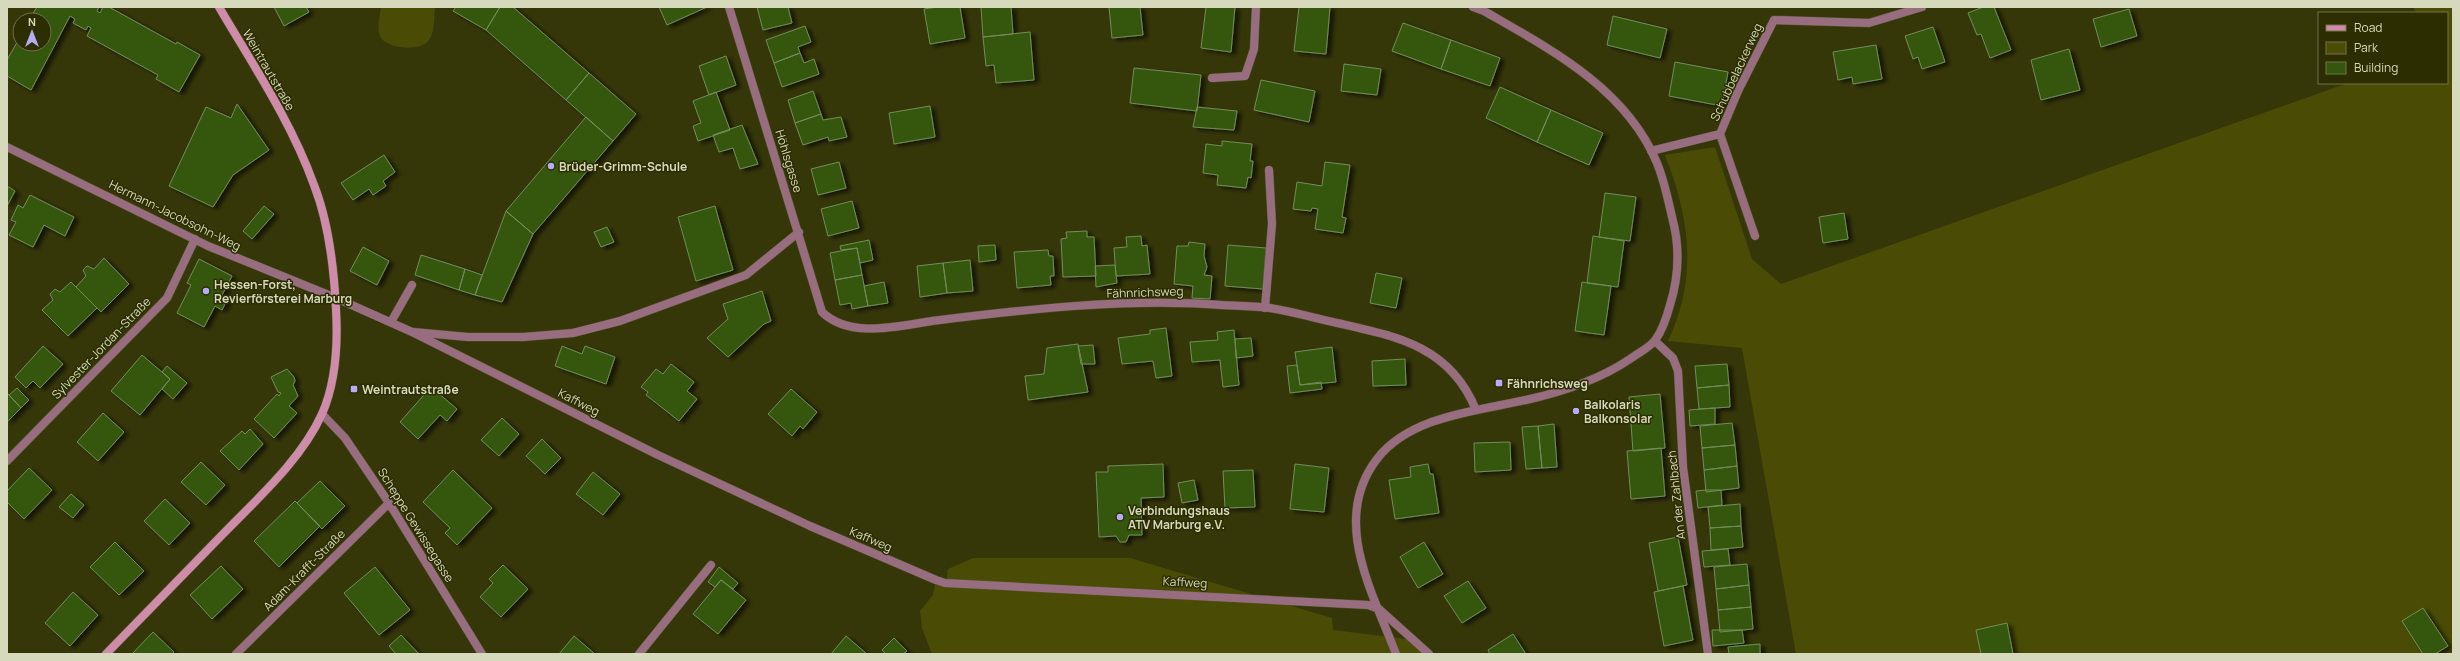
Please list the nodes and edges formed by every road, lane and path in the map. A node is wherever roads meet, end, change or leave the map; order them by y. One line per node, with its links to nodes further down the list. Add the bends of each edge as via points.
1 (219, 7): 15 (main road, Weintrautstraße, via 271,93 304,159 322,214)
2 (729, 7): 11 (street, Höhlsgasse)
3 (1256, 7): 6 (street, via 1254,49 1245,76)
4 (1473, 7): 9 (street, via 1555,52 1588,74 1618,105)
5 (1922, 7): 7 (street, Schubbelackerweg, via 1869,23 1774,20)
6 (1212, 78)
7 (1720, 134): 9 (street, Schubbelackerweg); 12 (street, Schubbelackerweg)
8 (7, 147): 13 (street, Hermann-Jacobsohn-Weg)
9 (1651, 151): 20 (street, via 1668,199 1677,244 1674,291 1666,320)
10 (1269, 170): 16 (street, via 1272,224)
11 (798, 232): 17 (street, Höhlsgasse, via 822,312); 19 (street, via 746,275 620,321 573,333 523,337 468,338)
12 (1755, 236)
13 (195, 239): 15 (street, Hermann-Jacobsohn-Weg, via 246,263); 23 (street, Sylvester-Jordan-Straße, via 167,298)
14 (412, 284): 18 (street)
15 (336, 298): 18 (street, Kaffweg); 22 (main road, Weintrautstraße, via 335,359)
16 (1265, 308): 17 (street, Fähnrichsweg, via 1167,301 1019,310 887,327 855,328); 21 (street, Fähnrichsweg, via 1384,334 1412,343 1446,364 1472,400)
17 (830, 320)
18 (391, 322): 19 (street, Kaffweg)
19 (412, 332): 26 (street, Kaffweg, via 658,455 810,526 946,583 1167,592 1368,605)
20 (1655, 341): 21 (street, via 1623,364 1568,389); 33 (street, An der Zahlbach, via 1673,358 1678,371 1683,467)
21 (1476, 410): 26 (street, via 1430,424 1402,437 1377,459 1363,482 1356,514 1356,538 1365,576)
22 (322, 414): 24 (street, Scheppe Gewissegasse, via 345,438); 27 (main road, Weintrautstraße, via 296,455 264,493)
23 (7, 461)
24 (389, 503): 28 (street, Adam-Krafft-Straße); 29 (street, Scheppe Gewissegasse)
25 (711, 565): 30 (street)
26 (1379, 609): 31 (street); 32 (street, Kaffweg)
27 (106, 654)
28 (236, 654)
29 (482, 654)
30 (639, 654)
31 (1396, 654)
32 (1429, 654)
33 (1708, 654)

